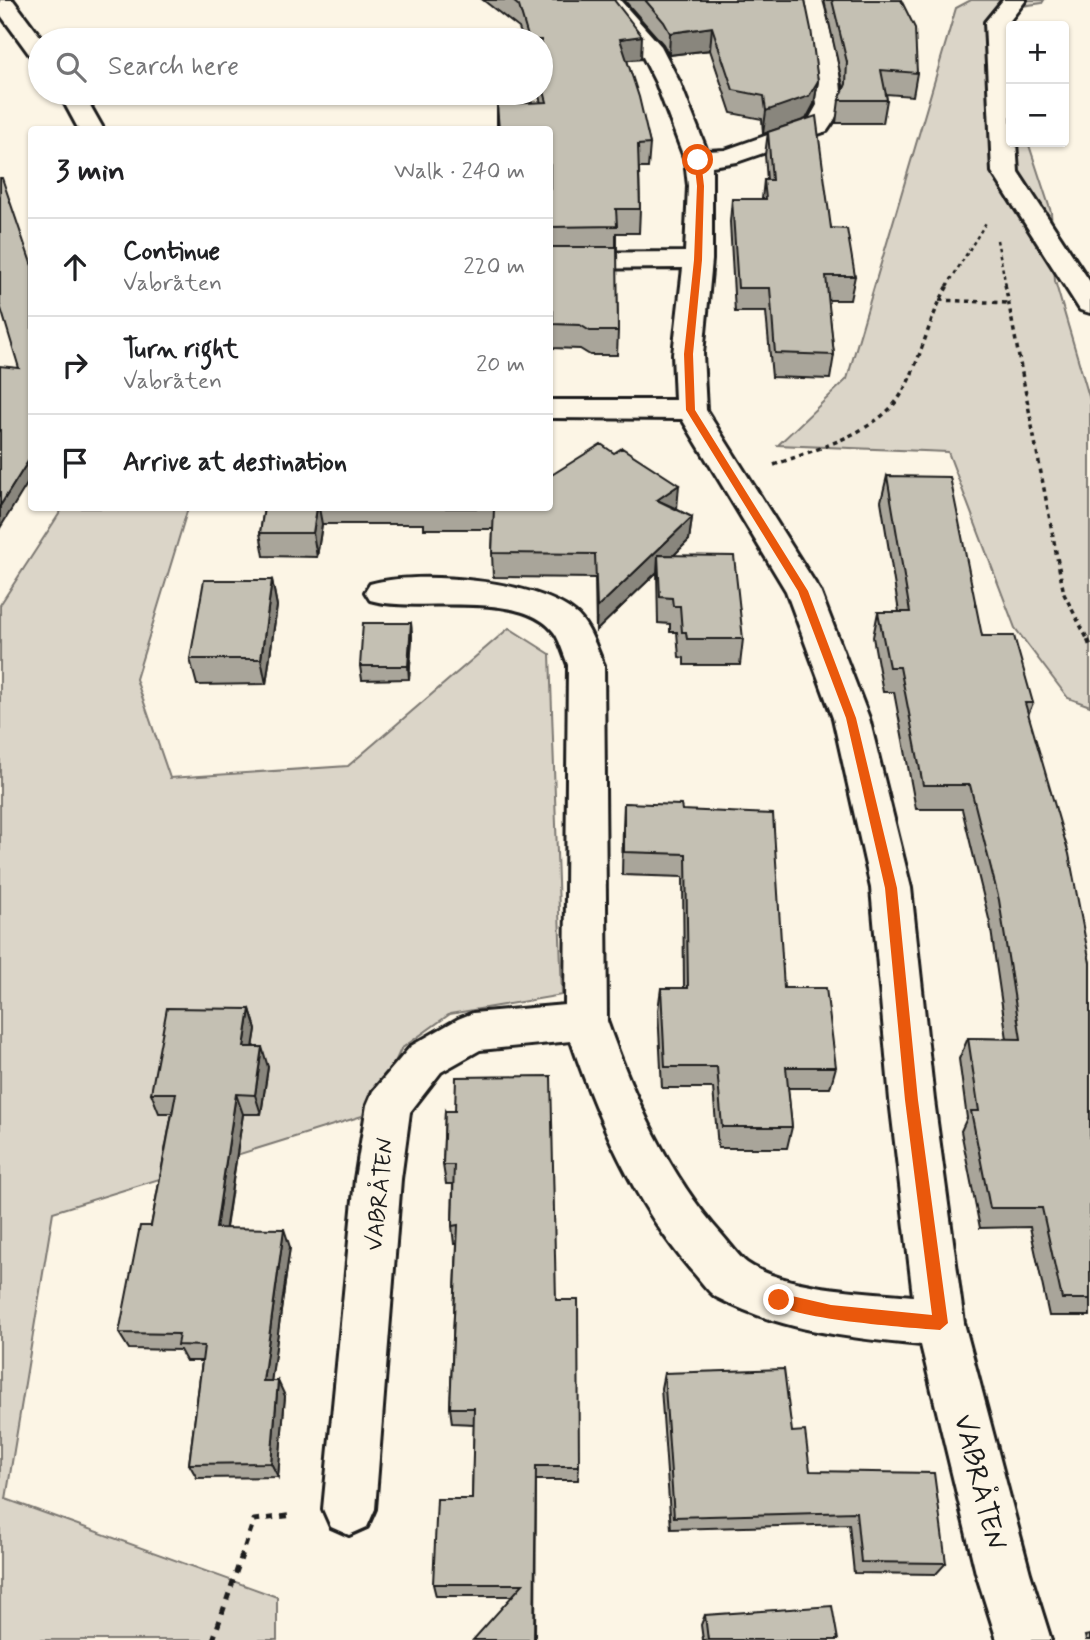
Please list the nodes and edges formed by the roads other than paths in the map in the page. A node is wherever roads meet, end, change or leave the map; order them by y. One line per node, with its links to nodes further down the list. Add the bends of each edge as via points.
1 (608, 0): 8 (street, VABRÅTEN, via 649,46)
2 (811, 0): 8 (street, via 829,105 818,126 728,157)
3 (1015, 0): 11 (street, via 996,22 1006,172)
4 (1, 1): 5 (street)
5 (28, 37)
6 (78, 105): 7 (street)
7 (90, 126)
8 (698, 160): 9 (street, VABRÅTEN)
9 (698, 260): 10 (street); 13 (street, VABRÅTEN, via 688,354)
10 (553, 261)
11 (1090, 304)
12 (553, 409): 13 (street)
13 (691, 410): 16 (street, VABRÅTEN, via 803,591 851,718 891,888)
14 (382, 592): 15 (street, via 488,594 533,604 565,623 586,665)
15 (586, 1021): 16 (street, via 604,1074 639,1149 681,1223 730,1279 779,1300 831,1312); 17 (street, VABRÅTEN, via 473,1032 426,1059 389,1105 378,1179)
16 (940, 1323): 18 (street, VABRÅTEN)
17 (349, 1509)
18 (1024, 1640)

